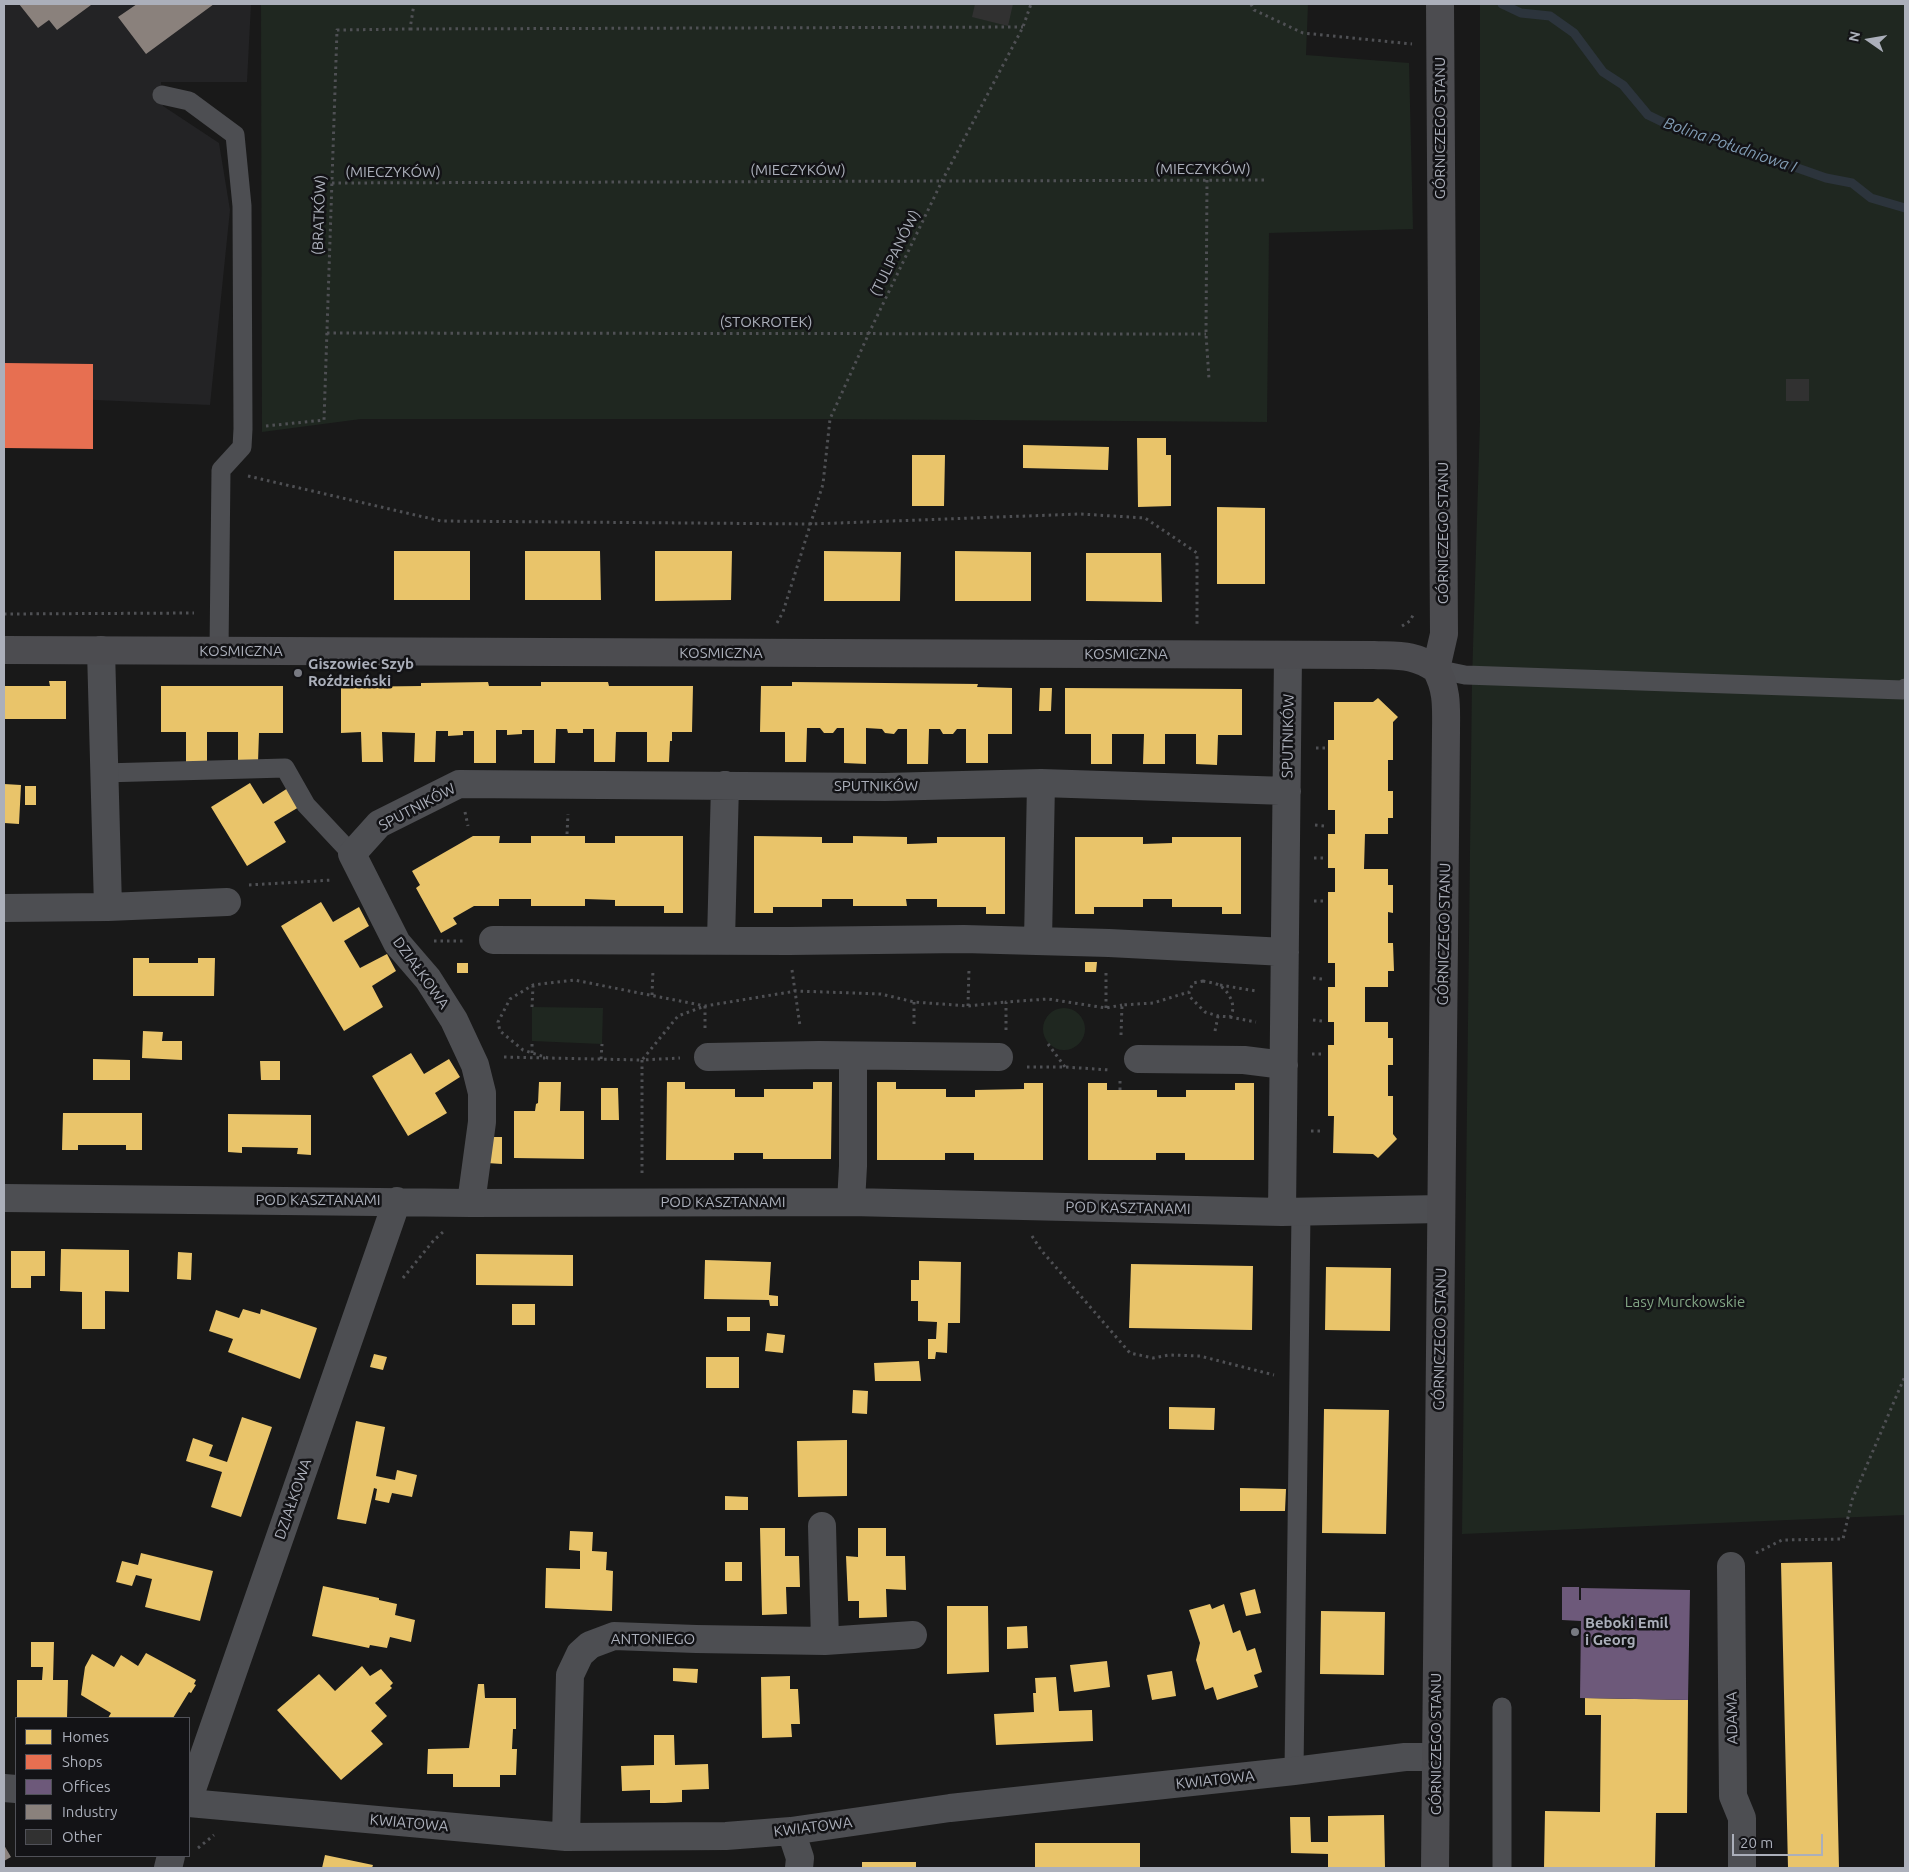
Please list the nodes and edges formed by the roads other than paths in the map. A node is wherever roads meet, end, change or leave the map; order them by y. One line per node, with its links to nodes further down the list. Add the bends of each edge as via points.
1 (1440, 4): 7 (street, GÓRNICZEGO STANU, via 1444,634)
2 (162, 95): 5 (lane, via 189,101 235,135 242,206 243,428 242,447 221,470)
3 (4, 650): 4 (street, KOSMICZNA)
4 (101, 650): 5 (street, KOSMICZNA); 9 (street)
5 (219, 651): 6 (street, KOSMICZNA)
6 (1288, 655): 7 (street, KOSMICZNA, via 1414,657); 12 (street, SPUTNIKÓW)
7 (1436, 669): 8 (lane, via 1465,675); 30 (street, GÓRNICZEGO STANU, via 1446,694)
8 (1905, 688)
9 (103, 773): 13 (lane, DZIAŁKOWA, via 285,768 306,805); 15 (street)
10 (1041, 783): 11 (street, SPUTNIKÓW, via 885,787); 12 (street, SPUTNIKÓW); 19 (street)
11 (725, 786): 13 (street, SPUTNIKÓW, via 459,784 380,824); 18 (street)
12 (1287, 791): 20 (street)
13 (352, 854): 29 (street, DZIAŁKOWA, via 397,942 428,979 454,1020 475,1066 482,1093 482,1122)
14 (226, 902): 15 (street)
15 (108, 907): 16 (street)
16 (4, 908)
17 (493, 940): 18 (street)
18 (721, 940): 19 (street)
19 (1038, 941): 20 (street)
20 (1285, 952): 25 (street)
21 (1002, 1048): 22 (street)
22 (853, 1056): 23 (street); 28 (street)
23 (708, 1057)
24 (1138, 1059): 25 (street, via 1244,1060)
25 (1284, 1065): 31 (street)
26 (4, 1198): 27 (street, POD KASZTANAMI)
27 (397, 1201): 29 (street, POD KASZTANAMI); 39 (street, DZIAŁKOWA)
28 (851, 1202): 29 (street, POD KASZTANAMI); 31 (street, POD KASZTANAMI)
29 (471, 1203)
30 (1441, 1209): 31 (street, POD KASZTANAMI); 37 (street, GÓRNICZEGO STANU)
31 (1292, 1212): 38 (lane)
32 (822, 1526): 35 (street)
33 (1731, 1566): 46 (street, ADAMA, via 1733,1796 1742,1818)
34 (913, 1636): 35 (street, ANTONIEGO)
35 (825, 1641): 42 (street, ANTONIEGO, via 614,1636 590,1645 580,1654 570,1675)
36 (1502, 1707): 45 (lane)
37 (1435, 1757): 38 (street, KWIATOWA, via 1405,1757); 44 (street, GÓRNICZEGO STANU)
38 (1294, 1771): 41 (street, KWIATOWA, via 950,1808)
39 (190, 1795)
40 (190, 1803): 42 (street, KWIATOWA)
41 (791, 1831): 42 (street, KWIATOWA, via 726,1836); 43 (street, via 800,1858)
42 (566, 1837)
43 (799, 1868)
44 (1435, 1868)
45 (1502, 1868)
46 (1742, 1868)

